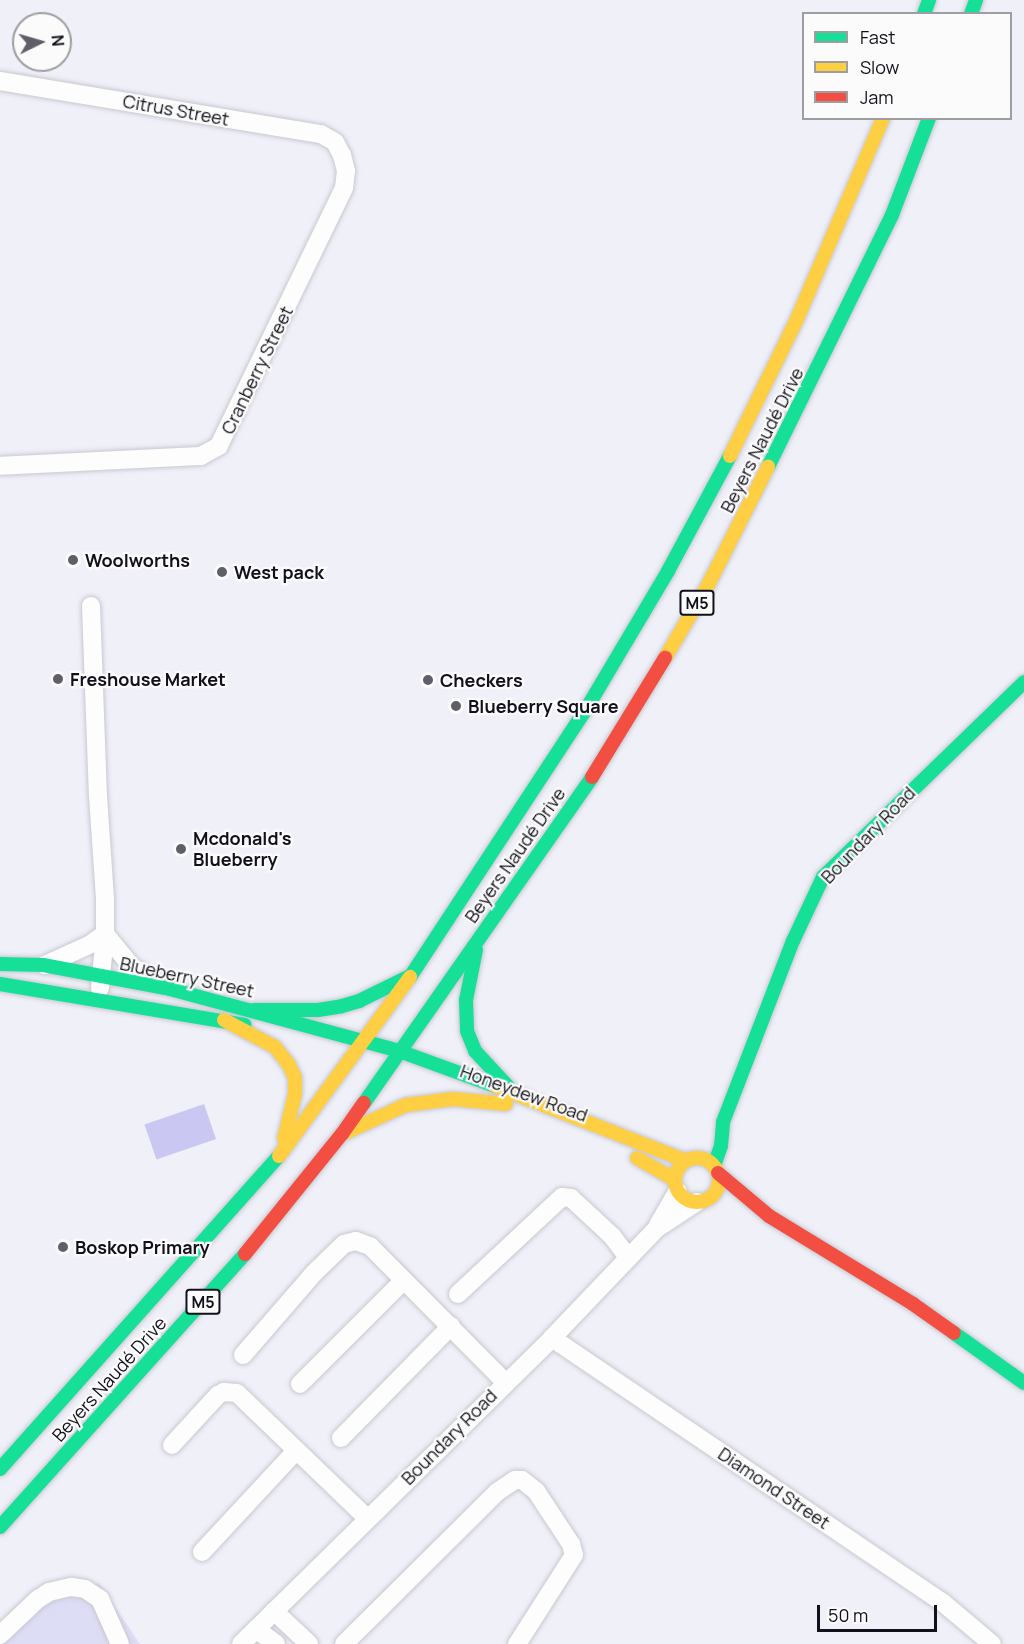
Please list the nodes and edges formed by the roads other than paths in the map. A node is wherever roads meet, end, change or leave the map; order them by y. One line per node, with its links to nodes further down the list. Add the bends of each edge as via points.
1 (0, 81): 4 (street, Citrus Street, via 321,134 334,142)
2 (882, 120): 12 (main road, Beyers Naudé Drive / M5, via 797,320 668,571 588,706)
3 (928, 120): 9 (main road, Beyers Naudé Drive / M5, via 854,298 707,587 610,751)
4 (342, 155): 5 (street, Cranberry Street, via 346,171 344,188 219,446 201,456)
5 (0, 466)
6 (91, 606): 8 (street)
7 (1024, 682): 27 (main road, Boundary Road, via 824,877 793,941)
8 (105, 934): 11 (street, via 82,949); 13 (street); 15 (street, via 132,967)
9 (478, 939): 22 (main road, Beyers Naudé Drive / M5); 26 (main road, via 466,1000 467,1031 475,1051)
10 (0, 964): 11 (main road, Blueberry Street)
11 (43, 965): 13 (main road, Blueberry Street)
12 (410, 976): 17 (main road, via 342,1006); 20 (main road, Beyers Naudé Drive / M5)
13 (101, 977): 15 (main road, Blueberry Street); 16 (street)
14 (0, 984): 16 (main road, Blueberry Street)
15 (170, 989): 17 (main road, Blueberry Street)
16 (99, 999): 18 (main road, Blueberry Street)
17 (254, 1010): 20 (main road, Blueberry Street)
18 (224, 1020): 19 (main road, Blueberry Street); 29 (main road, via 275,1047 295,1078 294,1105)
19 (284, 1035)
20 (364, 1042): 22 (main road, Honeydew Road); 23 (main road, Beyers Naudé Drive / M5)
21 (334, 1050): 23 (main road)
22 (399, 1051): 24 (main road, Beyers Naudé Drive / M5); 26 (main road, Honeydew Road)
23 (364, 1058): 24 (main road); 29 (main road, Beyers Naudé Drive / M5)
24 (397, 1067): 28 (main road, Beyers Naudé Drive / M5)
25 (444, 1083): 26 (main road, Honeydew Road)
26 (510, 1098): 28 (main road, via 406,1105); 30 (main road, Honeydew Road, via 669,1157); 32 (main road, Honeydew Road, via 624,1151)
27 (723, 1122): 30 (main road, Boundary Road); 31 (main road, Boundary Road)
28 (342, 1134): 50 (main road, Beyers Naudé Drive / M5, via 249,1249)
29 (280, 1155): 48 (main road, Beyers Naudé Drive / M5)
30 (688, 1160): 31 (main road, via 703,1159); 32 (main road, via 679,1168)
31 (716, 1170): 33 (main road, via 718,1187); 34 (main road)
32 (677, 1186): 33 (main road, via 686,1199); 35 (street, Boundary Road)
33 (703, 1200): 34 (main road); 35 (street, Boundary Road)
34 (769, 1216): 43 (main road, via 913,1304)
35 (656, 1229): 36 (street, Boundary Road)
36 (628, 1257): 38 (street, via 612,1236 571,1198 562,1197); 40 (street, Boundary Road)
37 (403, 1281): 39 (street); 41 (street, via 370,1246 356,1241 344,1244); 44 (street)
38 (458, 1294)
39 (452, 1326): 42 (street); 45 (street)
40 (552, 1338): 42 (street, Boundary Road); 61 (street, Diamond Street, via 942,1602)
41 (243, 1355)
42 (505, 1382): 49 (street, Boundary Road)
43 (1024, 1383)
44 (300, 1384)
45 (341, 1438)
46 (172, 1445): 47 (street, via 218,1395 230,1391 237,1392)
47 (296, 1451): 49 (street); 51 (street)
48 (0, 1469)
49 (367, 1518): 52 (street, Boundary Road)
50 (0, 1527)
51 (202, 1552)
52 (274, 1611): 53 (street, Boundary Road); 58 (street)
53 (256, 1629): 56 (street, Boundary Road); 57 (street)
54 (0, 1635): 55 (street, via 38,1599 71,1587 85,1589 100,1599)
55 (120, 1644)
56 (241, 1644)
57 (276, 1644)
58 (309, 1644)
59 (344, 1644): 60 (street, via 497,1492 514,1480 522,1480 536,1491 571,1544 574,1555)
60 (518, 1644)
61 (992, 1644)

